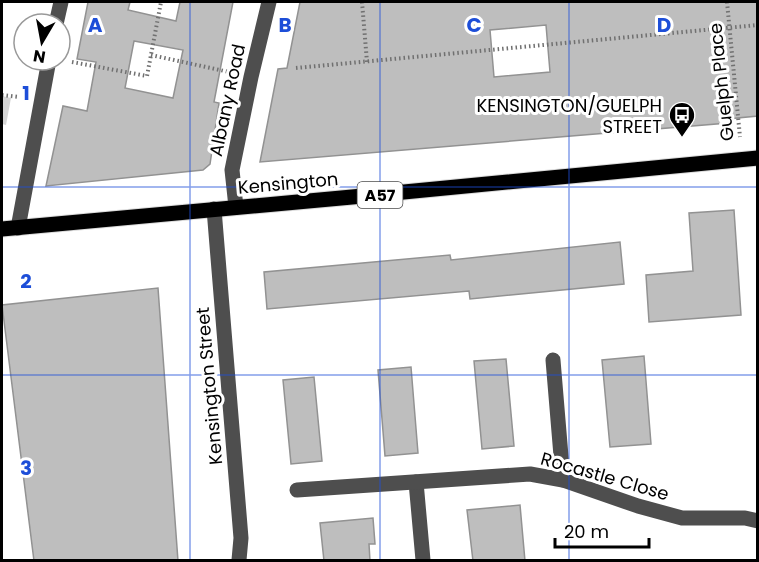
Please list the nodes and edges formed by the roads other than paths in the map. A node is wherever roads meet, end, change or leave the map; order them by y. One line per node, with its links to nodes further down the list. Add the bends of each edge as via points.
1 (269, 2): 4 (street, Albany Road, via 232,170)
2 (47, 72): 6 (street)
3 (750, 158): 4 (main road, Kensington / A57)
4 (236, 207): 5 (main road, Kensington / A57)
5 (214, 209): 6 (main road, Kensington / A57); 13 (street, Kensington Street)
6 (18, 228): 7 (main road, Kensington / A57)
7 (2, 229)
8 (553, 360): 9 (street)
9 (563, 480): 10 (street, Rocastle Close, via 530,474); 12 (street, Rocastle Close, via 682,518)
10 (416, 482): 11 (street, Rocastle Close); 14 (street)
11 (297, 490)
12 (758, 521)
13 (240, 561)
14 (423, 561)

